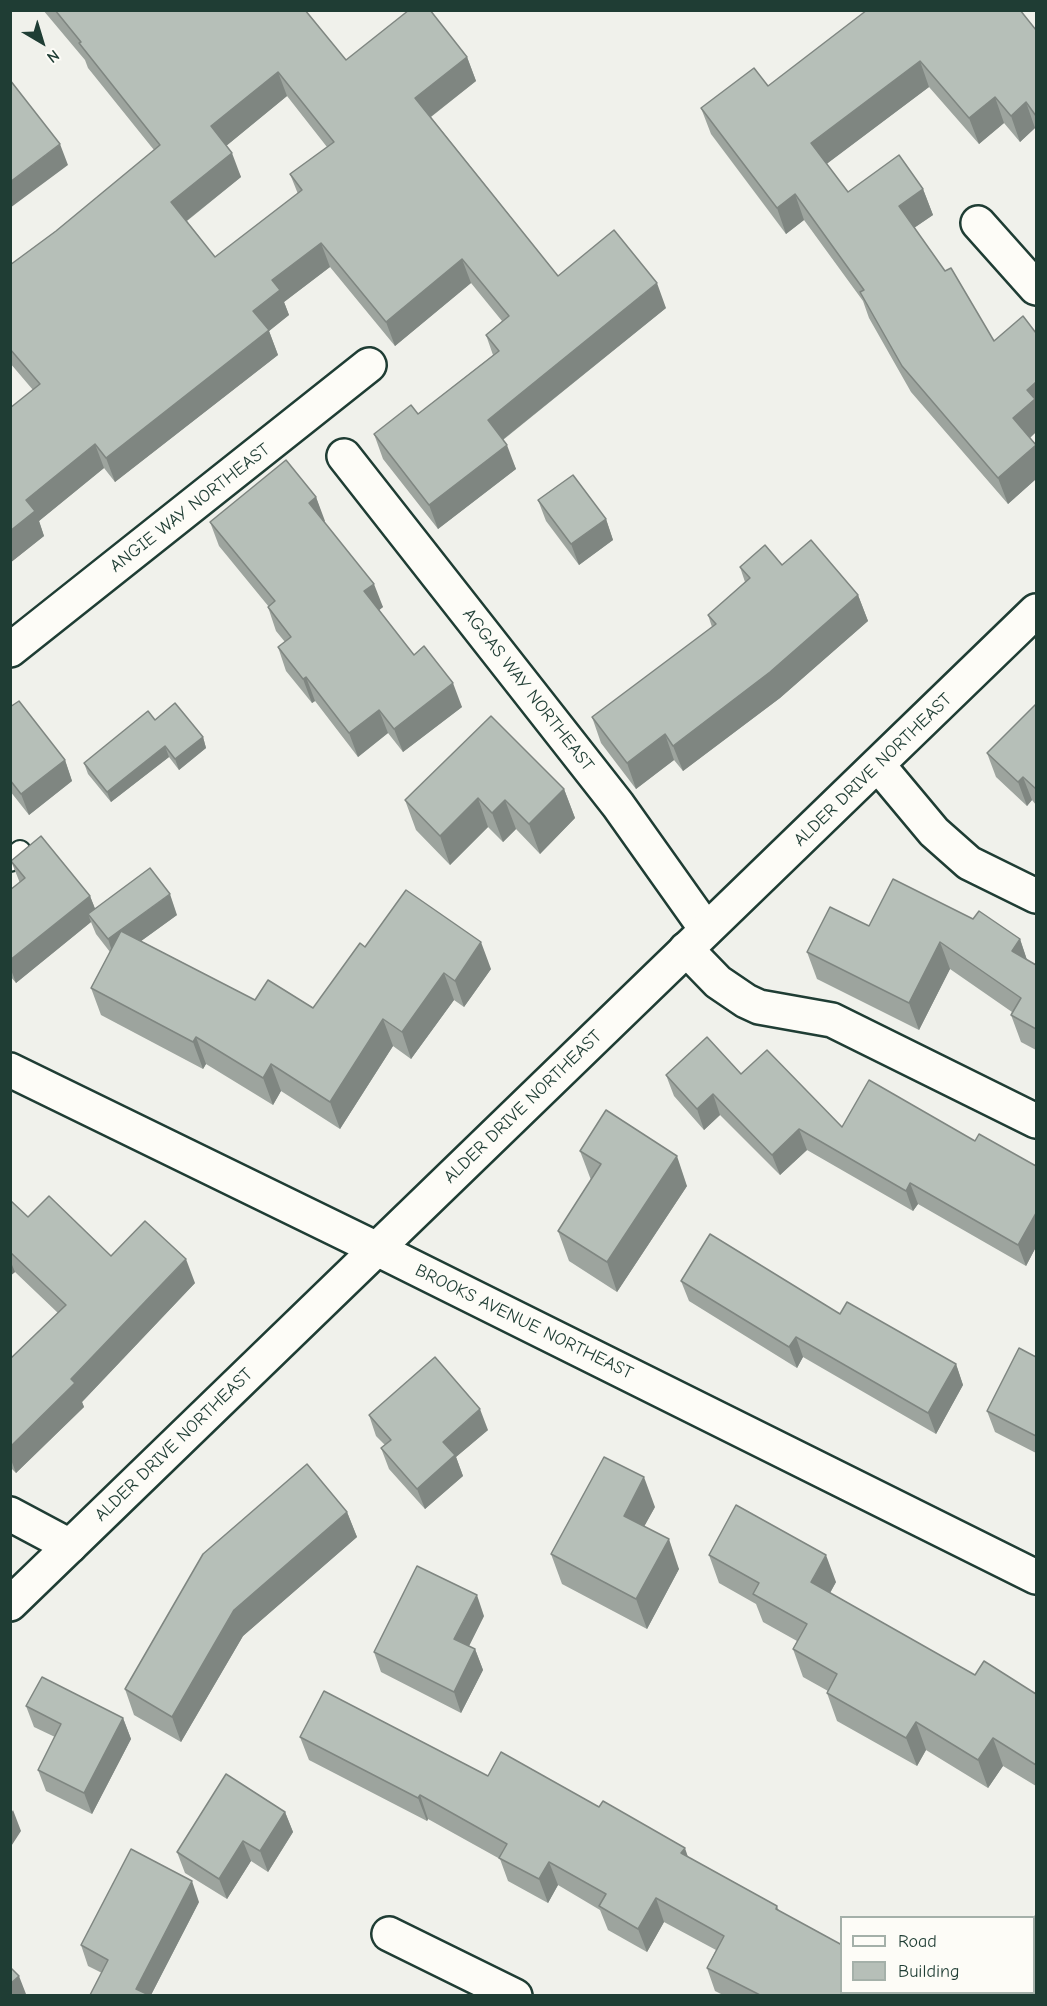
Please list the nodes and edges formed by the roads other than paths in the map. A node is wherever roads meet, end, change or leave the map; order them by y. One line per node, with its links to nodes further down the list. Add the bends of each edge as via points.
1 (978, 223): 2 (street)
2 (1036, 288)
3 (369, 365): 6 (street, ANGIE WAY NORTHEAST)
4 (344, 456): 9 (street, AGGAS WAY NORTHEAST, via 618,805)
5 (1036, 611): 7 (street, ALDER DRIVE NORTHEAST)
6 (10, 650)
7 (878, 765): 8 (street, via 934,832 969,863); 9 (street, ALDER DRIVE NORTHEAST)
8 (1036, 896)
9 (696, 939): 11 (street, AGGAS WAY NORTHEAST, via 718,982 746,1001 759,1007 832,1020); 12 (street, ALDER DRIVE NORTHEAST)
10 (10, 1070): 12 (street, BROOKS AVENUE NORTHEAST)
11 (1036, 1121)
12 (377, 1249): 14 (street, ALDER DRIVE NORTHEAST); 15 (street, BROOKS AVENUE NORTHEAST)
13 (10, 1514): 14 (street)
14 (70, 1546): 16 (street, ALDER DRIVE NORTHEAST)
15 (1036, 1577)
16 (10, 1604)
17 (389, 1934): 18 (street)
18 (515, 1995)

